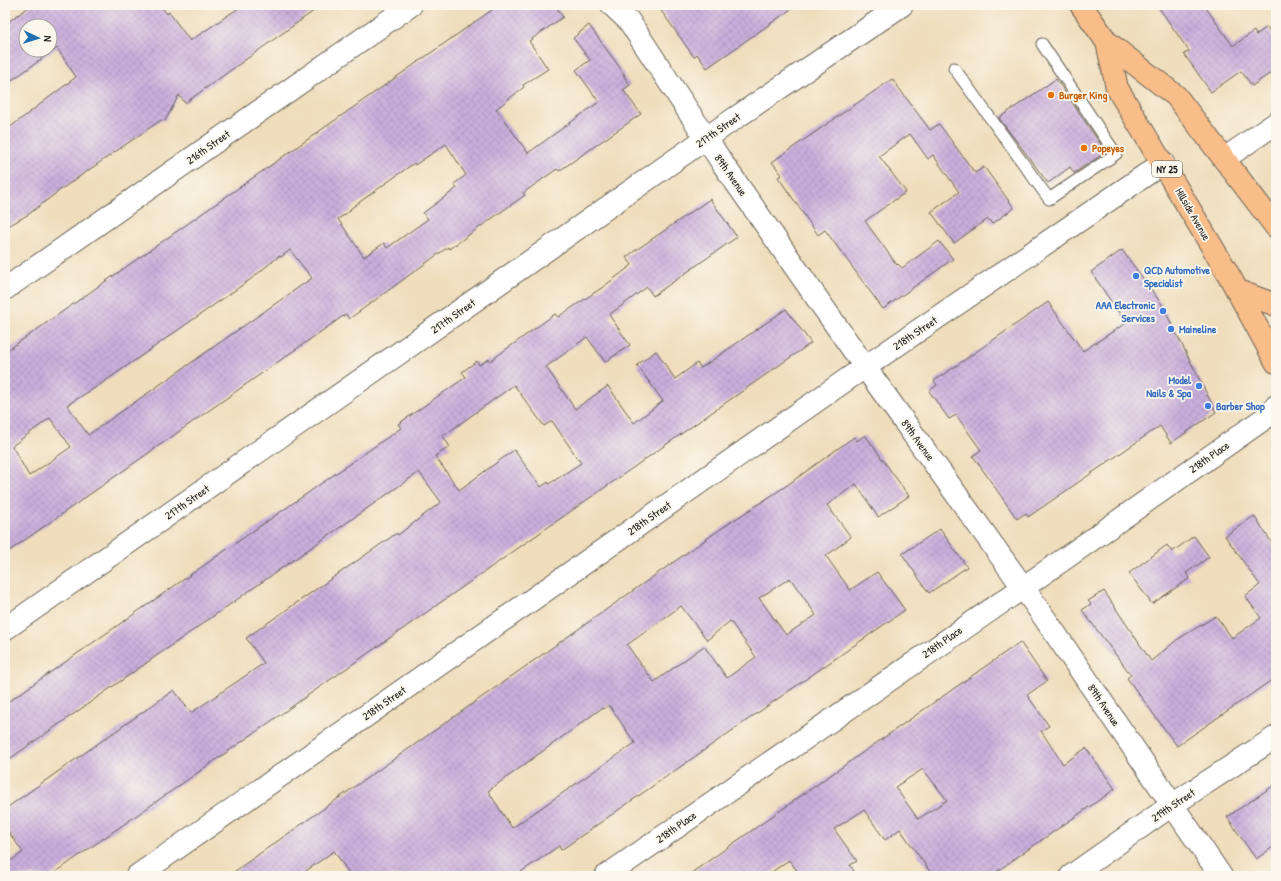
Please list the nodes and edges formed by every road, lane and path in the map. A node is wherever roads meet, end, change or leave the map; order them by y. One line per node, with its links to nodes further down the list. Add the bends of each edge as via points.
1 (411, 5): 13 (street, 216th Street)
2 (612, 5): 9 (street, 89th Avenue, via 629,21)
3 (902, 5): 9 (street, 217th Street)
4 (1082, 5): 5 (main road, Hillside Avenue / NY 25)
5 (1107, 42): 10 (main road, Hillside Avenue / NY 25, via 1176,96); 11 (main road, Hillside Avenue / NY 25, via 1117,88)
6 (1042, 44): 7 (lane, via 1116,154 1049,199)
7 (954, 68)
8 (1276, 123): 10 (street)
9 (706, 138): 17 (street, 89th Avenue); 20 (street, 217th Street)
10 (1224, 159): 12 (main road, Hillside Avenue / NY 25)
11 (1163, 163): 14 (main road, Hillside Avenue / NY 25); 17 (street, 218th Street)
12 (1276, 227)
13 (5, 289)
14 (1238, 291): 15 (main road); 16 (main road, Hillside Avenue / NY 25)
15 (1276, 305)
16 (1276, 362)
17 (865, 366): 19 (street, 89th Avenue); 23 (street, 218th Street)
18 (1276, 406): 19 (street, 218th Place, via 1272,413)
19 (1023, 586): 22 (street, 89th Avenue); 24 (street, 218th Place)
20 (5, 629)
21 (1276, 737): 22 (street, 219th Street)
22 (1172, 806): 25 (street, 219th Street); 26 (street, 89th Avenue)
23 (137, 876)
24 (606, 876)
25 (1071, 876)
26 (1221, 876)

